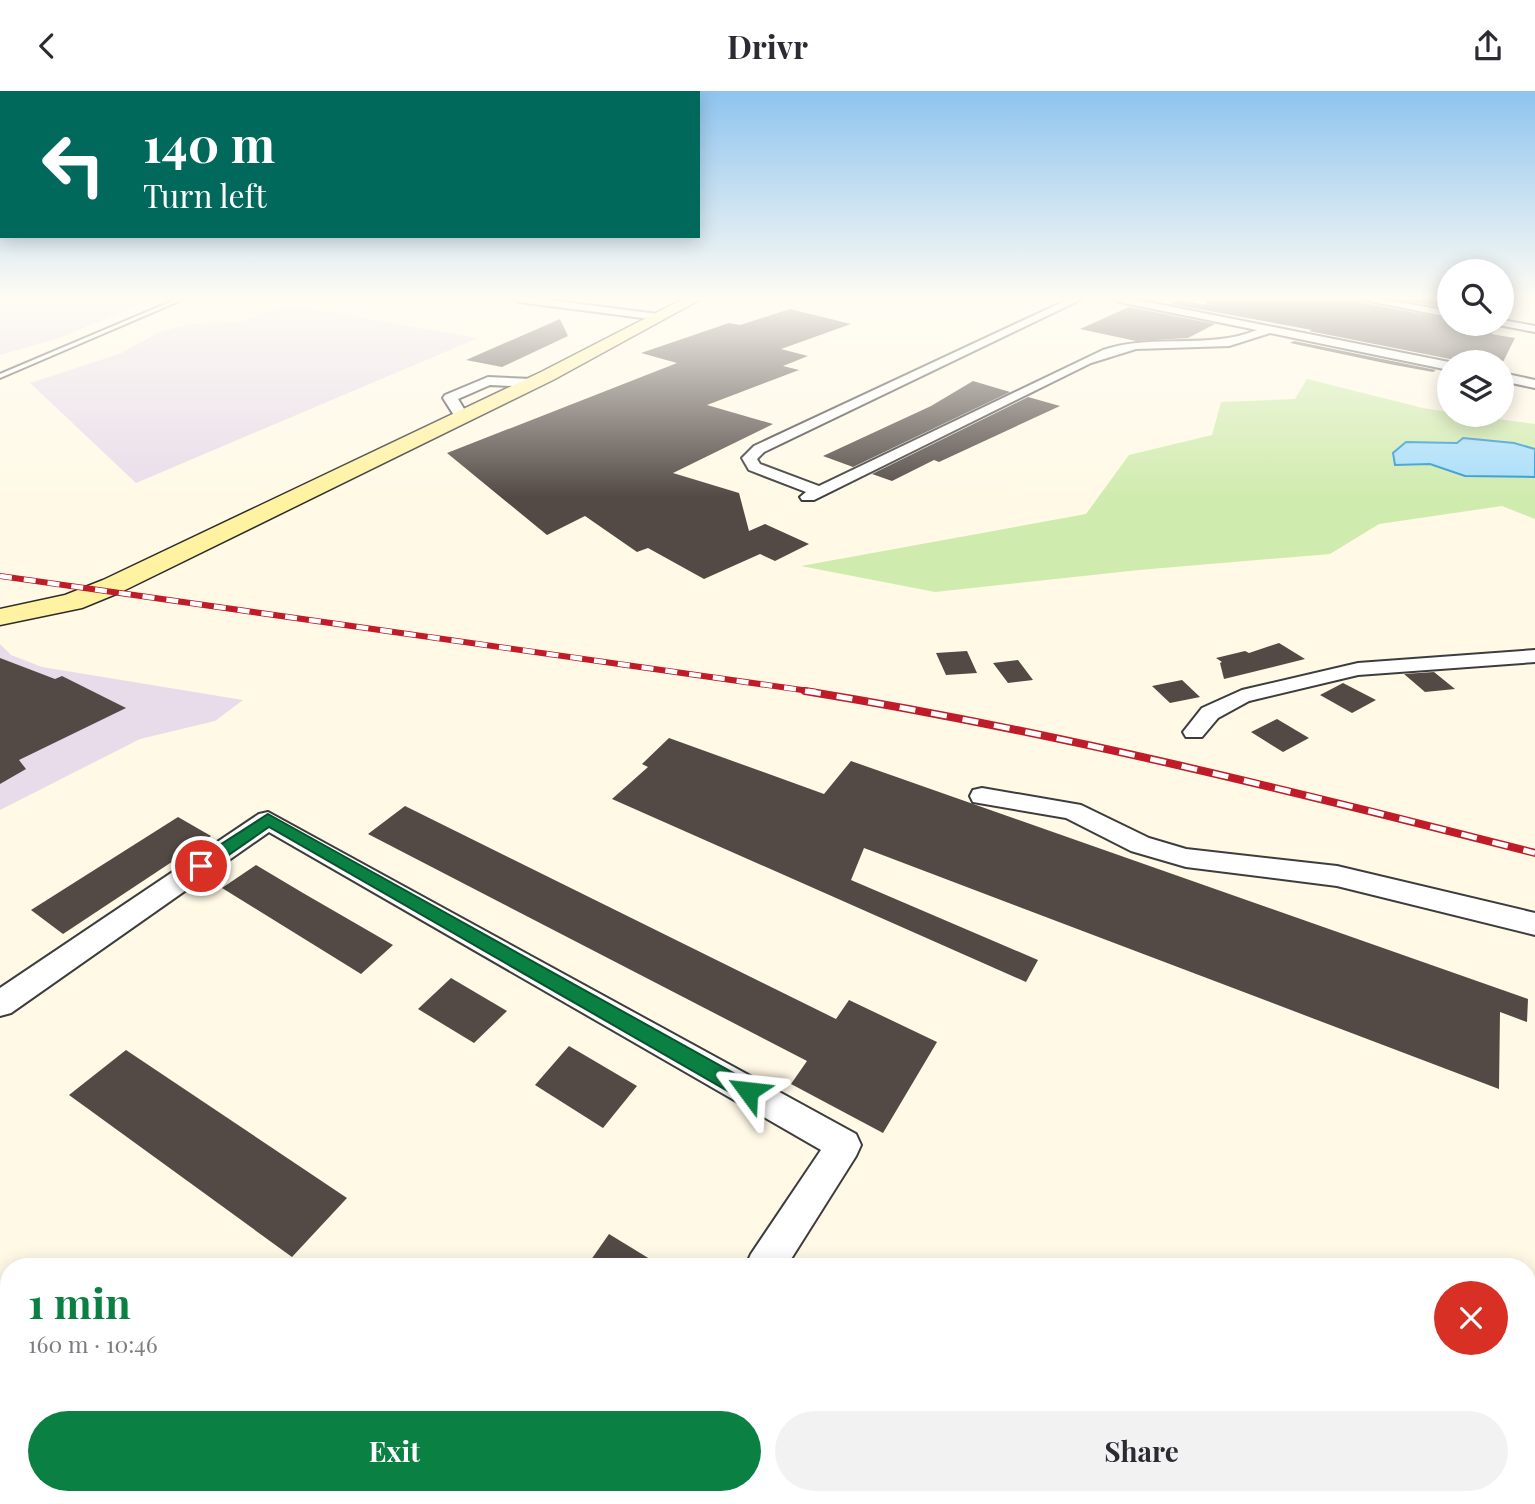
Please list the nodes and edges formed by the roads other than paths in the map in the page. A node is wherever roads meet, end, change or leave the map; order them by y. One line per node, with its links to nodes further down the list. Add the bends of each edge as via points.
1 (26, 365): 5 (lane)
2 (567, 365): 8 (main road, via 112,586 72,602)
3 (937, 365): 4 (street, via 759,449 749,458 754,467 813,494)
4 (1082, 365)
5 (0, 376)
6 (1514, 380): 7 (street)
7 (1535, 384)
8 (0, 617)
9 (1535, 656): 10 (street, via 1358,669 1242,696 1210,713)
10 (1194, 732)
11 (982, 796): 12 (street, via 1072,811 1140,845 1186,858 1337,876)
12 (1535, 924)
13 (0, 1004): 14 (street, via 268,820 844,1145)
14 (770, 1258)

